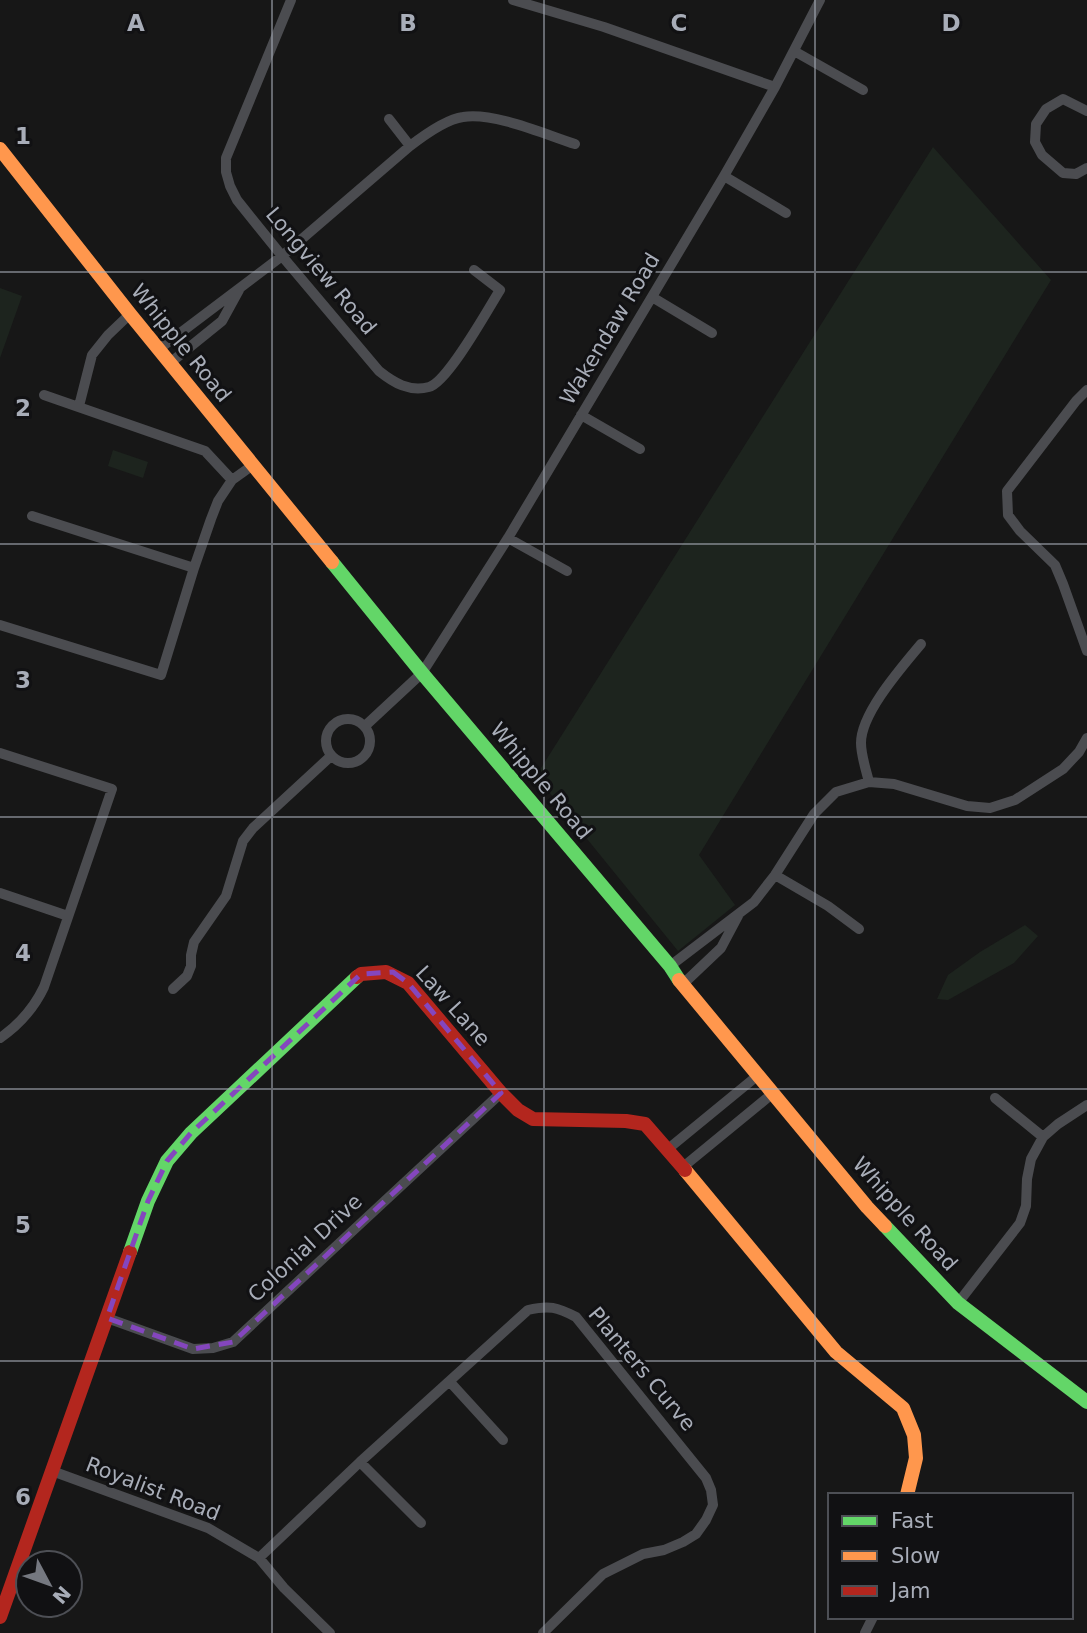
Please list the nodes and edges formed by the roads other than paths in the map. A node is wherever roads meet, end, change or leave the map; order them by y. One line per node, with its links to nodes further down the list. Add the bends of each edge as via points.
1 (290, 0): 15 (street, Longview Road, via 226,158 226,172 237,200)
2 (513, 0): 5 (street)
3 (820, 0): 4 (street, Wakendaw Road)
4 (794, 51): 5 (street, Wakendaw Road); 6 (street)
5 (775, 88): 13 (street, Wakendaw Road)
6 (863, 90)
7 (1087, 111): 12 (street, via 1063,99 1046,109 1036,124 1035,142 1042,155 1063,173 1076,174)
8 (389, 119): 10 (street)
9 (575, 144): 10 (street, via 489,116 461,117)
10 (410, 146): 15 (street)
11 (0, 149): 19 (street, Whipple Road)
12 (1087, 168)
13 (724, 177): 14 (street); 18 (street, Wakendaw Road)
14 (786, 213)
15 (282, 256): 16 (street, Longview Road, via 379,371 395,383 413,388 432,386 447,372 500,290); 17 (street)
16 (474, 270)
17 (241, 287): 21 (street); 22 (street, via 222,321)
18 (652, 297): 20 (street); 26 (street, Wakendaw Road)
19 (130, 314): 21 (street, Whipple Road); 25 (street, via 92,355)
20 (712, 332)
21 (159, 349): 22 (street, Whipple Road)
22 (170, 363): 28 (street, Whipple Road)
23 (1087, 390): 36 (street, via 1007,491 1008,515 1055,565)
24 (44, 395): 25 (street)
25 (79, 406): 29 (street, via 205,451)
26 (580, 415): 27 (street); 31 (street, Wakendaw Road)
27 (640, 449)
28 (253, 466): 29 (street); 37 (street, Whipple Road)
29 (232, 480): 32 (street, via 218,501)
30 (32, 516): 32 (street)
31 (508, 538): 33 (street); 37 (street, Wakendaw Road)
32 (194, 568): 34 (street, via 161,675)
33 (567, 571)
34 (0, 625)
35 (921, 644): 42 (street, via 868,715 860,743)
36 (1087, 651)
37 (422, 673): 38 (street, Wakendaw Road); 48 (street, Whipple Road)
38 (365, 726): 41 (street, via 371,739 363,758 343,763); 41 (street, via 352,718 331,727 326,741)
39 (1087, 738): 42 (street, via 1063,769 1015,800 990,808)
40 (0, 753): 45 (street, via 112,789)
41 (331, 756): 50 (street, via 243,841 226,896 194,942 187,976)
42 (869, 782): 43 (street, via 836,792 814,814)
43 (775, 875): 46 (street); 47 (street)
44 (0, 893): 45 (street)
45 (68, 916): 51 (street, via 37,1002)
46 (738, 916): 48 (street); 49 (street, via 721,948)
47 (859, 929)
48 (670, 966): 49 (street, Whipple Road)
49 (682, 985): 52 (street, Whipple Road)
50 (173, 989)
51 (0, 1038)
52 (757, 1076): 54 (street, Whipple Road); 58 (street)
53 (500, 1093): 58 (street, Law Lane, via 533,1119 645,1124); 61 (street, Colonial Drive, via 233,1342 193,1349); 61 (street, Law Lane, via 408,983 393,972 362,974 191,1132 167,1161 148,1200)
54 (772, 1094): 59 (street); 60 (street, Whipple Road, via 867,1207)
55 (995, 1098): 57 (street)
56 (1087, 1105): 57 (street)
57 (1043, 1138): 60 (street, via 1031,1159 1020,1223)
58 (668, 1149): 59 (street, Law Lane)
59 (684, 1167): 67 (street, Law Lane, via 836,1352 903,1408 914,1435 916,1458)
60 (958, 1303): 63 (street, Whipple Road)
61 (107, 1318): 66 (street, Law Lane)
62 (450, 1382): 64 (street); 65 (street, Planters Curve); 72 (street, Planters Curve, via 528,1310 557,1307 576,1317 711,1490 713,1506 695,1534 603,1574)
63 (1087, 1402)
64 (503, 1440)
65 (360, 1462): 68 (street); 69 (street, Planters Curve)
66 (52, 1471): 69 (street, Royalist Road, via 208,1528); 70 (street, Law Lane)
67 (907, 1493)
68 (421, 1523)
69 (259, 1558): 71 (street, Royalist Road)
70 (0, 1617)
71 (330, 1633)
72 (543, 1633)

